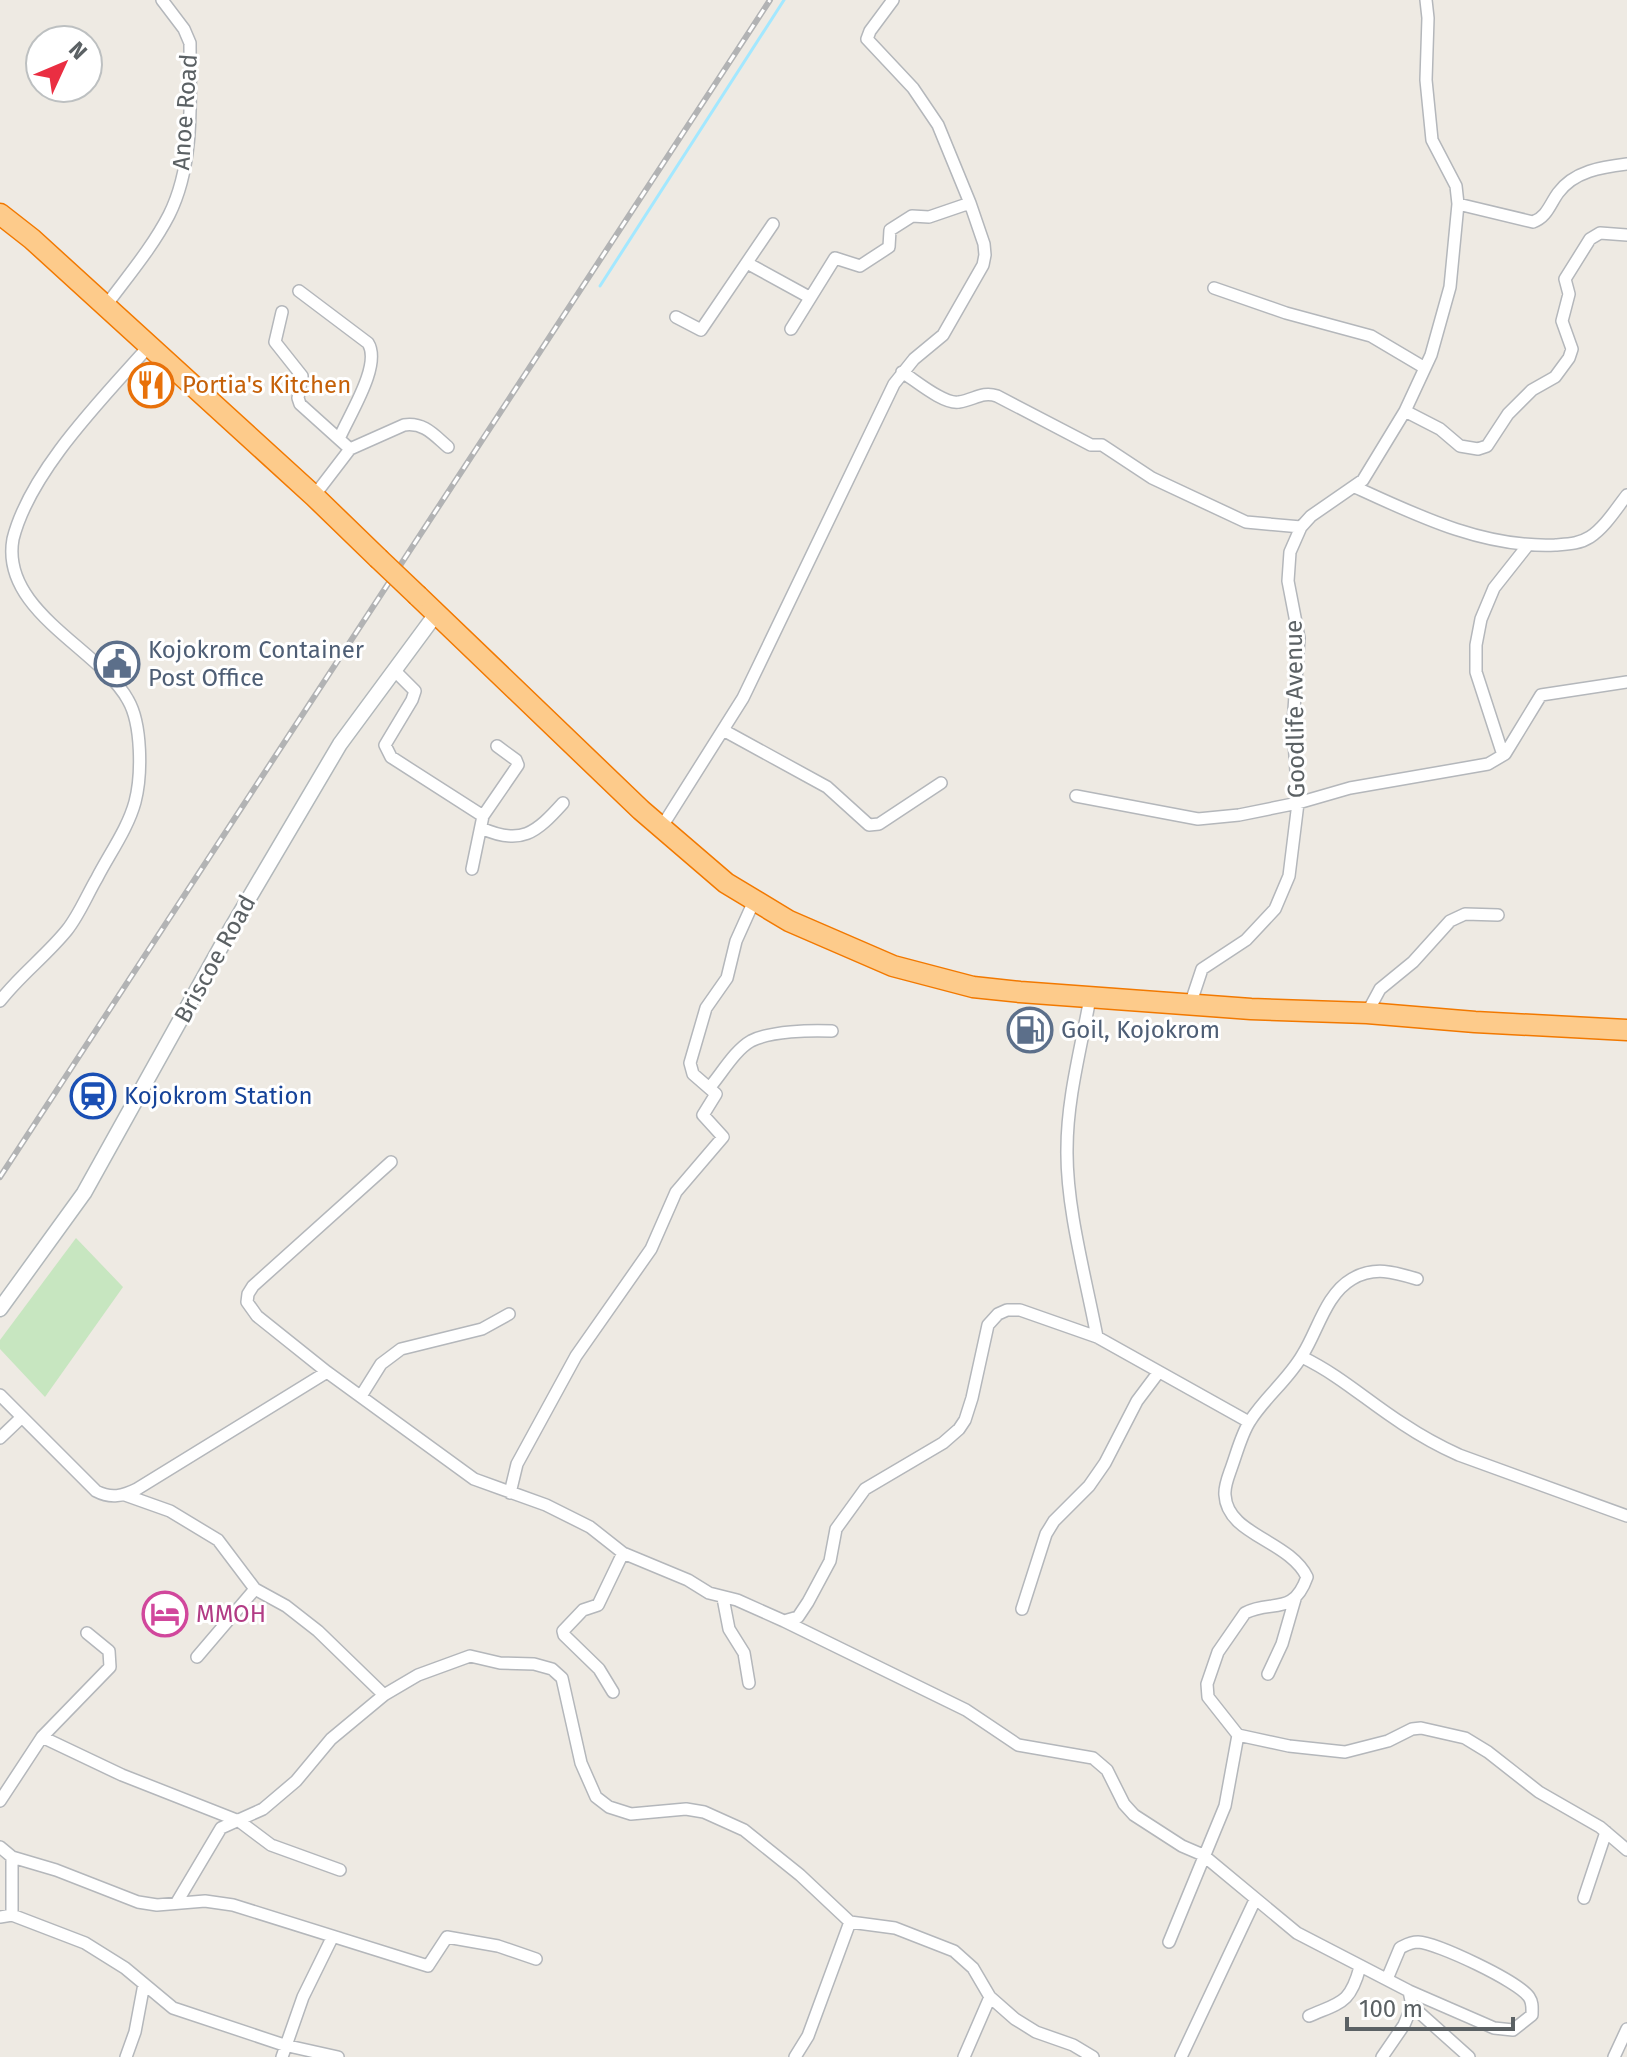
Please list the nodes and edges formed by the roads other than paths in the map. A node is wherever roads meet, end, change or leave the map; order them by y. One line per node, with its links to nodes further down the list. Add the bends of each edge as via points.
1 (162, 0): 14 (street, Anoe Road, via 190,43 187,152 170,213)
2 (893, 0): 5 (street, via 867,39 913,88 938,125)
3 (1426, 0): 6 (street, via 1432,140 1456,186)
4 (1627, 164): 6 (street, via 1593,169 1576,178 1533,222)
5 (970, 203): 13 (street, via 909,218 890,230 889,247 860,266 835,258); 20 (street, via 984,244 983,265 943,335)
6 (1458, 204): 19 (street, via 1450,287)
7 (0, 214): 14 (highway)
8 (773, 224): 10 (street)
9 (1627, 235): 21 (street, via 1600,233 1581,252 1565,279 1569,294 1562,321 1572,349 1569,358 1555,377 1532,390 1508,414 1487,446 1460,446)
10 (747, 263): 13 (street); 16 (street, via 701,330)
11 (1214, 288): 19 (street, via 1371,336)
12 (299, 291): 22 (street, via 373,351 372,365)
13 (809, 297): 17 (street)
14 (105, 307): 18 (highway)
15 (282, 312): 22 (street, via 275,342 302,376 300,404)
16 (676, 317)
17 (791, 329)
18 (149, 346): 27 (highway); 31 (street, via 76,429 44,475 13,539)
19 (1425, 368): 21 (street)
20 (902, 372): 28 (street, via 947,401 997,396 1246,522); 35 (street)
21 (1405, 411): 25 (street)
22 (339, 439): 24 (street)
23 (448, 447): 24 (street, via 428,429 413,424)
24 (350, 449): 27 (street)
25 (1355, 487): 28 (street); 29 (street, via 1457,531)
26 (1627, 495): 29 (street, via 1589,537 1575,544)
27 (314, 496): 32 (highway, bridge)
28 (1301, 527): 41 (street, Goodlife Avenue, via 1290,552 1288,581 1299,638 1293,724)
29 (1528, 545): 37 (street, via 1494,588 1476,645 1476,672)
30 (0, 571): 31 (street)
31 (14, 572): 48 (street, via 43,617 117,684 129,702 136,721 139,782 129,818 69,927)
32 (436, 614): 33 (street, Briscoe Road); 43 (highway)
33 (395, 671): 42 (street, via 415,691 385,745 387,752); 56 (street, Briscoe Road, via 340,744 288,829 84,1193)
34 (1627, 682): 37 (street, via 1541,695)
35 (723, 730): 38 (street, via 827,787 869,825 879,824); 43 (street)
36 (497, 746): 42 (street, via 518,765)
37 (1503, 755): 41 (street, via 1488,764 1350,788)
38 (941, 783)
39 (1076, 796): 41 (street, via 1198,819)
40 (563, 803): 42 (street, via 541,826 516,837 498,836)
41 (1298, 803): 49 (street, Goodlife Avenue, via 1282,898 1246,940 1202,969)
42 (482, 822): 44 (street)
43 (661, 828): 45 (highway)
44 (472, 869)
45 (754, 901): 47 (highway, via 818,935 924,976 973,987); 53 (street, via 727,978 706,1008 690,1063 693,1074)
46 (1498, 915): 50 (street, via 1465,914 1450,921 1380,989)
47 (1090, 998): 49 (highway); 58 (street, via 1067,1152)
48 (0, 1001)
49 (1190, 1005): 50 (highway)
50 (1367, 1013): 51 (highway)
51 (1627, 1030)
52 (832, 1031): 53 (street, via 754,1039)
53 (710, 1087): 67 (street, via 717,1096 703,1117 722,1139 676,1192 651,1249 576,1356 517,1464)
54 (391, 1162): 60 (street, via 248,1294 257,1316)
55 (1417, 1279): 59 (street, via 1369,1271 1350,1280 1335,1293)
56 (0, 1309)
57 (509, 1314): 63 (street, via 482,1329 401,1349 381,1364)
58 (1097, 1337): 61 (street); 75 (street, via 1020,1310 998,1314 988,1325 972,1398 959,1429 865,1489 836,1529 830,1561 808,1602 798,1617)
59 (1302, 1357): 65 (street); 69 (street, via 1332,1371 1433,1443)
60 (327, 1372): 63 (street); 68 (street)
61 (1158, 1373): 65 (street); 74 (street, via 1105,1463 1046,1534)
62 (0, 1395): 64 (street)
63 (361, 1396): 67 (street, via 464,1473)
64 (22, 1417): 66 (street); 68 (street, via 96,1491)
65 (1249, 1422): 73 (street, via 1227,1482 1229,1512 1238,1524 1301,1564 1307,1577)
66 (0, 1438)
67 (510, 1493): 70 (street, via 590,1527)
68 (125, 1495): 71 (street, via 170,1511 218,1540)
69 (1627, 1516)
70 (623, 1553): 72 (street); 80 (street, via 598,1605 583,1610 563,1631)
71 (255, 1589): 77 (street); 81 (street, via 318,1631)
72 (723, 1598): 75 (street); 79 (street)
73 (1295, 1599): 78 (street); 82 (street, via 1245,1613 1218,1652 1208,1697)
74 (1022, 1609)
75 (784, 1621): 89 (street, via 966,1710 1018,1745 1093,1758 1107,1770 1130,1811)
76 (87, 1633): 83 (street, via 109,1651 110,1667)
77 (197, 1657)
78 (1268, 1674)
79 (749, 1683)
80 (613, 1692)
81 (384, 1695): 85 (street, via 331,1739 296,1781); 96 (street, via 428,1670 470,1656 552,1669 565,1685 581,1763 596,1797 631,1814 686,1809 744,1830)
82 (1238, 1735): 86 (street, via 1345,1752 1412,1729 1465,1738); 89 (street, via 1225,1806)
83 (42, 1737): 84 (street); 85 (street)
84 (0, 1801)
85 (239, 1821): 91 (street, via 271,1845); 94 (street, via 216,1833)
86 (1606, 1832): 88 (street); 92 (street)
87 (0, 1847): 90 (street)
88 (1627, 1850)
89 (1203, 1855): 93 (street); 98 (street)
90 (12, 1857): 94 (street, via 138,1902); 95 (street)
91 (340, 1870)
92 (1584, 1898)
93 (1255, 1900): 100 (street, via 1297,1933); 114 (street)
94 (177, 1902): 97 (street, via 233,1905)
95 (6, 1916): 102 (street, via 85,1943)
96 (850, 1922): 104 (street, via 895,1928 954,1951 973,1968); 111 (street, via 808,2036)
97 (332, 1938): 99 (street, via 428,1966 447,1937); 108 (street)
98 (1169, 1942)
99 (536, 1959)
100 (1360, 1967): 101 (street); 106 (street, via 1348,1996)
101 (1387, 1979): 103 (street); 103 (street, via 1400,1948 1421,1942 1512,1983 1527,1994 1532,2015 1513,2030 1494,2028)
102 (144, 1984): 108 (street, via 173,2008); 109 (street)
103 (1409, 1991): 105 (street)
104 (990, 1997): 112 (street); 113 (street, via 1036,2032)
105 (1412, 2006): 115 (street); 116 (street)
106 (1309, 2016)
107 (1627, 2029): 117 (street)
108 (283, 2051): 110 (street)
109 (126, 2057)
110 (338, 2057)
111 (795, 2057)
112 (964, 2057)
113 (1093, 2057)
114 (1181, 2057)
115 (1382, 2057)
116 (1469, 2057)
117 (1614, 2057)

